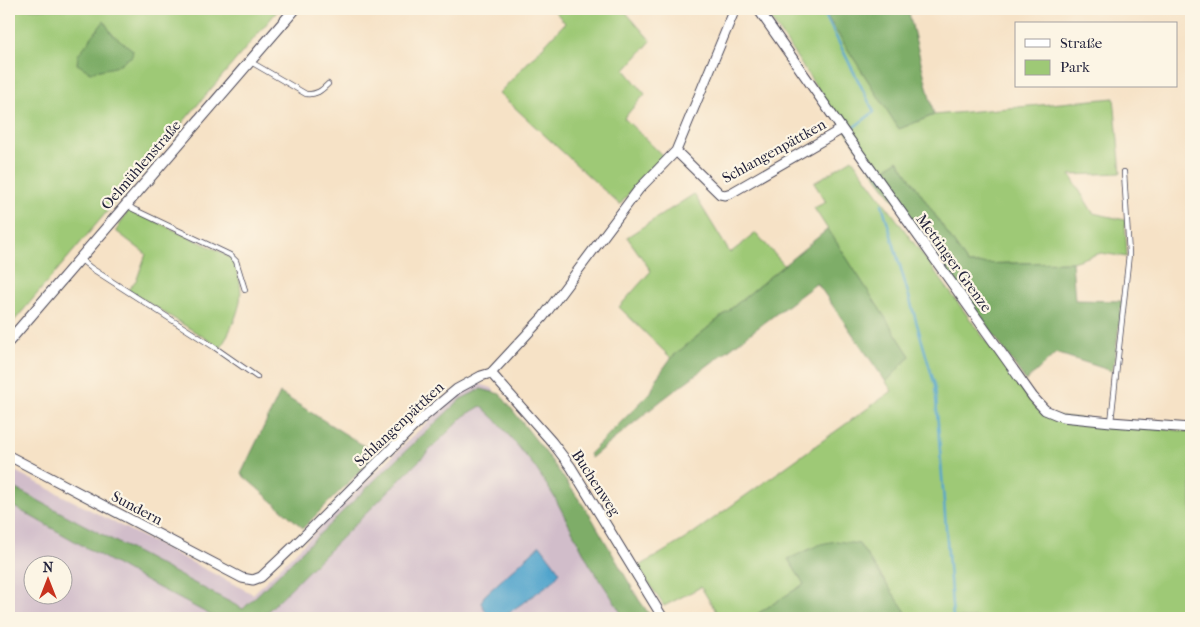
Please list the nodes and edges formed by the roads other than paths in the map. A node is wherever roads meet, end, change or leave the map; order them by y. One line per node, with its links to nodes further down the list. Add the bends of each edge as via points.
1 (295, 9): 4 (street, Oelmühlenstraße)
2 (735, 9): 7 (street, Schlangenpättken)
3 (758, 9): 6 (street, Mettinger Grenze)
4 (249, 62): 5 (lane, via 306,94 319,93); 9 (street, Oelmühlenstraße)
5 (328, 84)
6 (842, 129): 7 (street, Schlangenpättken, via 725,195 720,194); 15 (street, Mettinger Grenze, via 1033,397 1045,410 1062,417)
7 (676, 151): 13 (street, Schlangenpättken, via 639,189 543,317)
8 (1124, 172): 15 (lane, via 1129,254)
9 (127, 204): 10 (street, Oelmühlenstraße); 11 (lane, via 230,254 236,261)
10 (80, 260): 12 (street, Oelmühlenstraße); 14 (lane)
11 (245, 290)
12 (9, 340)
13 (491, 373): 18 (street, Schlangenpättken, via 457,389 421,419 296,544 261,577); 19 (street, Buchenweg, via 571,467)
14 (257, 377)
15 (1111, 422): 16 (street, Mettinger Grenze)
16 (1191, 428)
17 (9, 456): 18 (street, Sundern, via 242,578)
18 (253, 580)
19 (663, 618)

